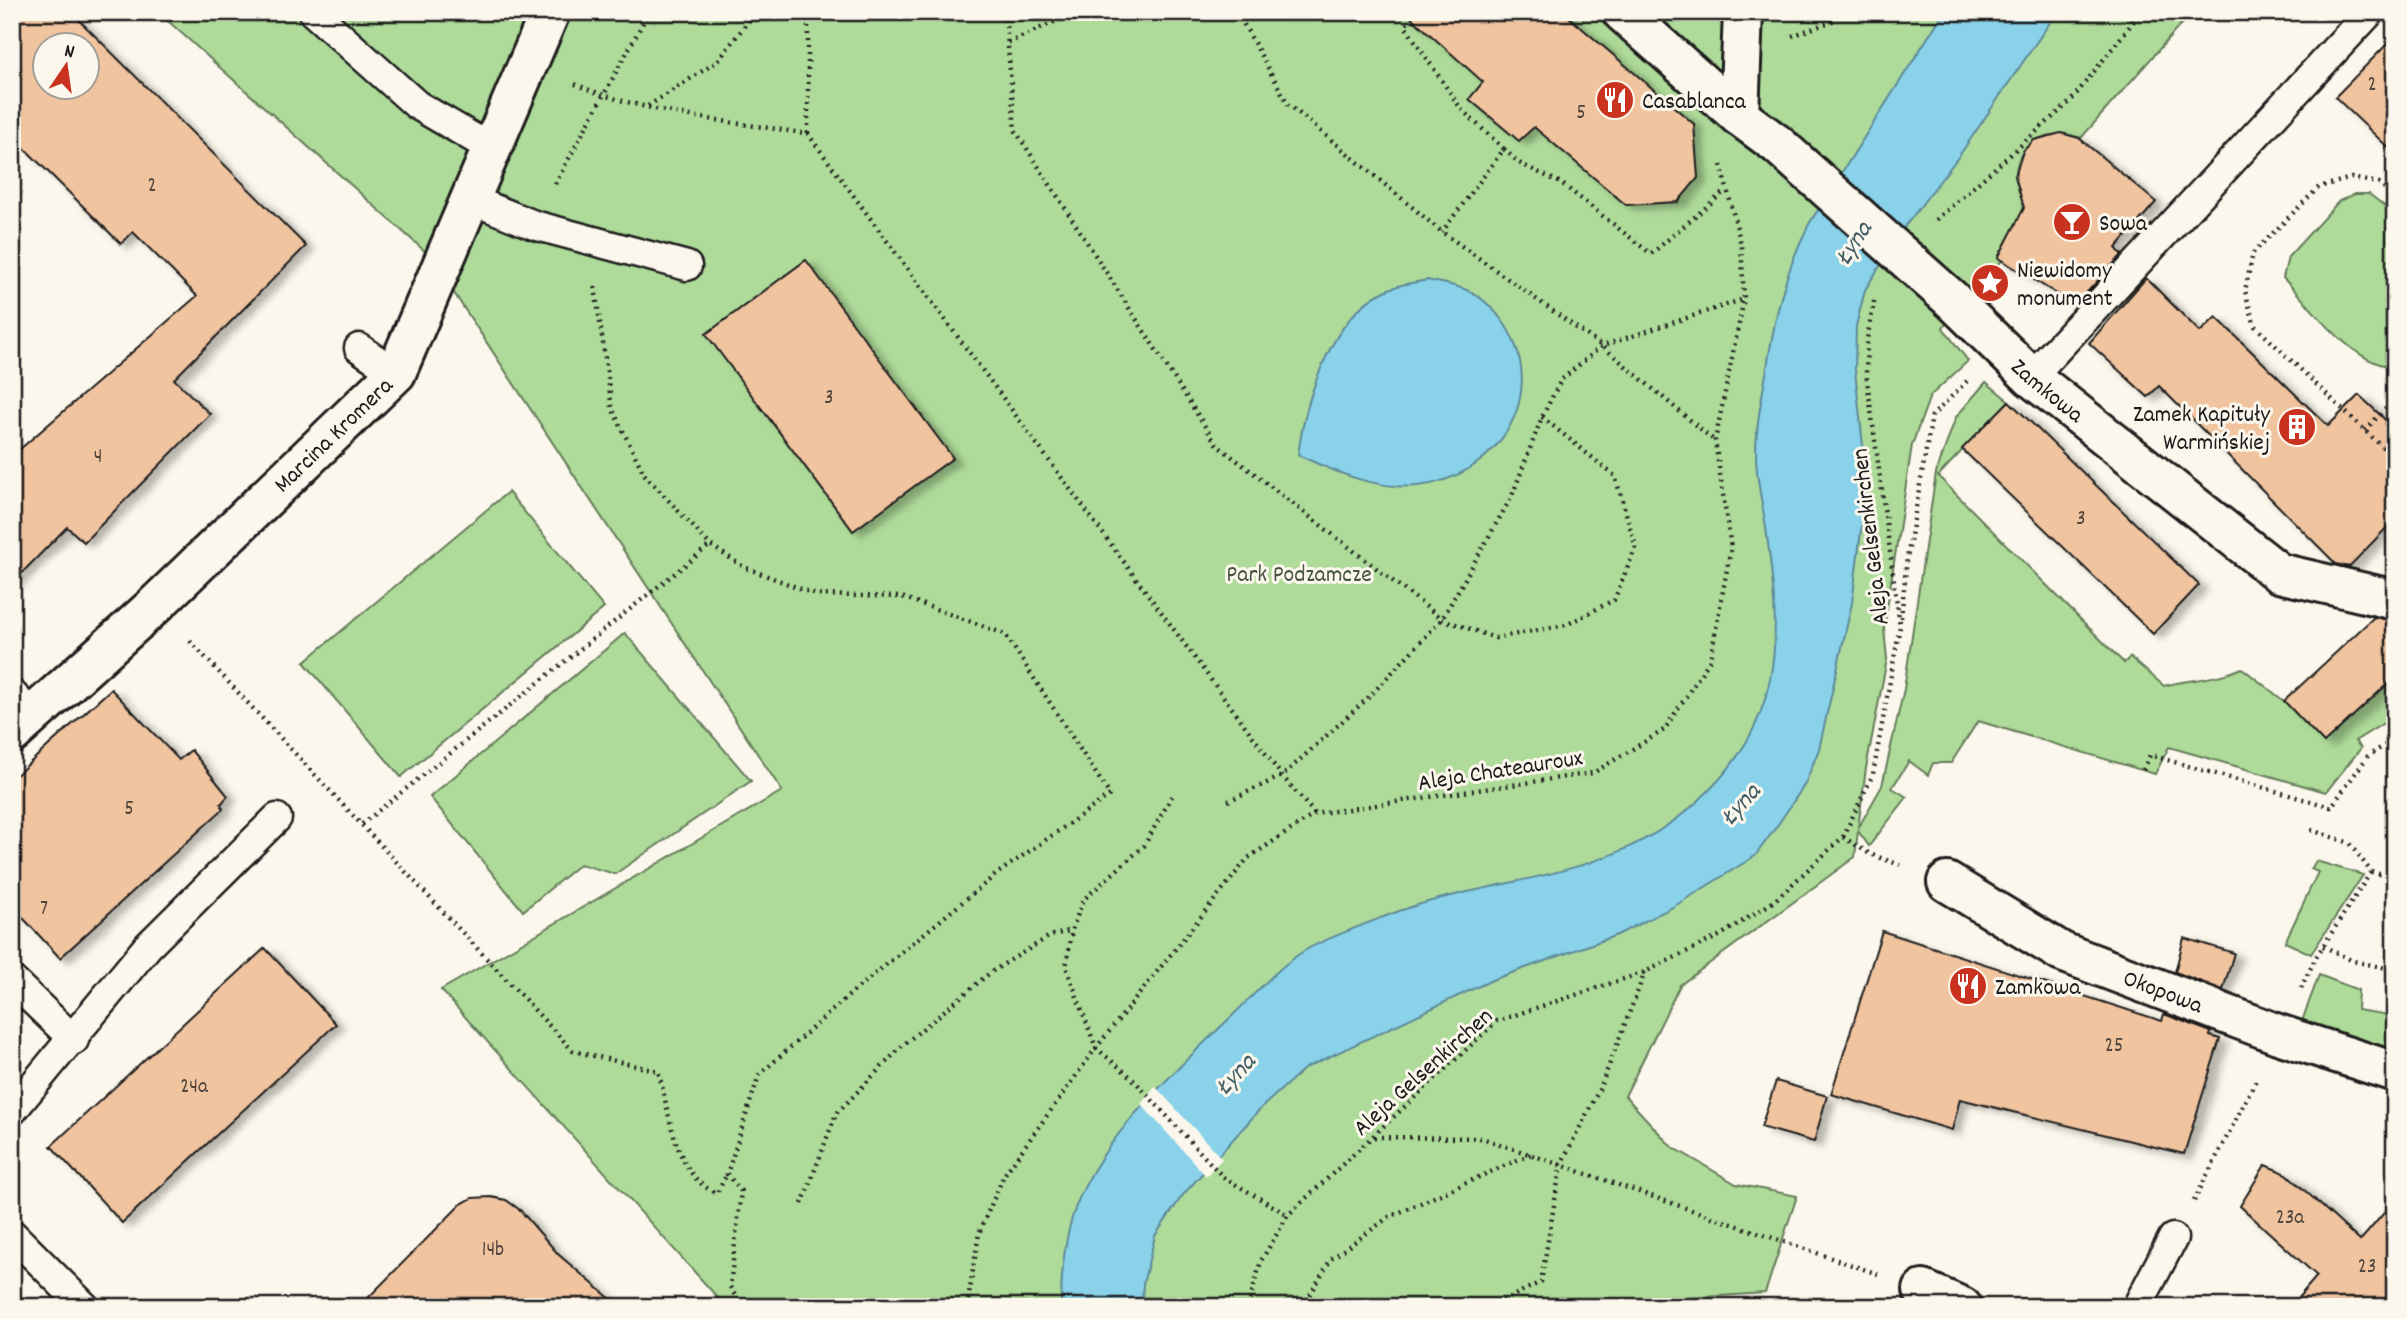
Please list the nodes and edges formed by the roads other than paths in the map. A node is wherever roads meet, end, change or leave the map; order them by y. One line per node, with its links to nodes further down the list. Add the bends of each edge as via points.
1 (313, 12): 7 (lane, via 417,105)
2 (550, 12): 7 (street, Marcina Kromera)
3 (1622, 12): 6 (street, Zamkowa)
4 (1743, 12): 6 (street)
5 (2370, 12): 12 (lane)
6 (1739, 116): 12 (street, Zamkowa, bridge, via 1777,144 1951,299)
7 (494, 150): 8 (street, Marcina Kromera)
8 (472, 200): 9 (lane, via 534,225); 11 (street, Marcina Kromera)
9 (687, 266)
10 (359, 348): 11 (lane)
11 (396, 373): 14 (street, Marcina Kromera, via 154,606)
12 (2031, 377): 13 (street, Zamkowa, via 2279,573)
13 (2395, 600)
14 (19, 714)
15 (277, 818): 18 (lane, via 148,946)
16 (1947, 881): 19 (street, Okopowa, via 2062,953 2278,1034)
17 (12, 980): 18 (lane)
18 (74, 1040): 20 (lane)
19 (2395, 1072)
20 (12, 1111)
21 (12, 1234): 24 (lane)
22 (2173, 1238): 26 (lane)
23 (1923, 1290): 25 (street)
24 (85, 1307)
25 (1962, 1307)
26 (2137, 1307)

